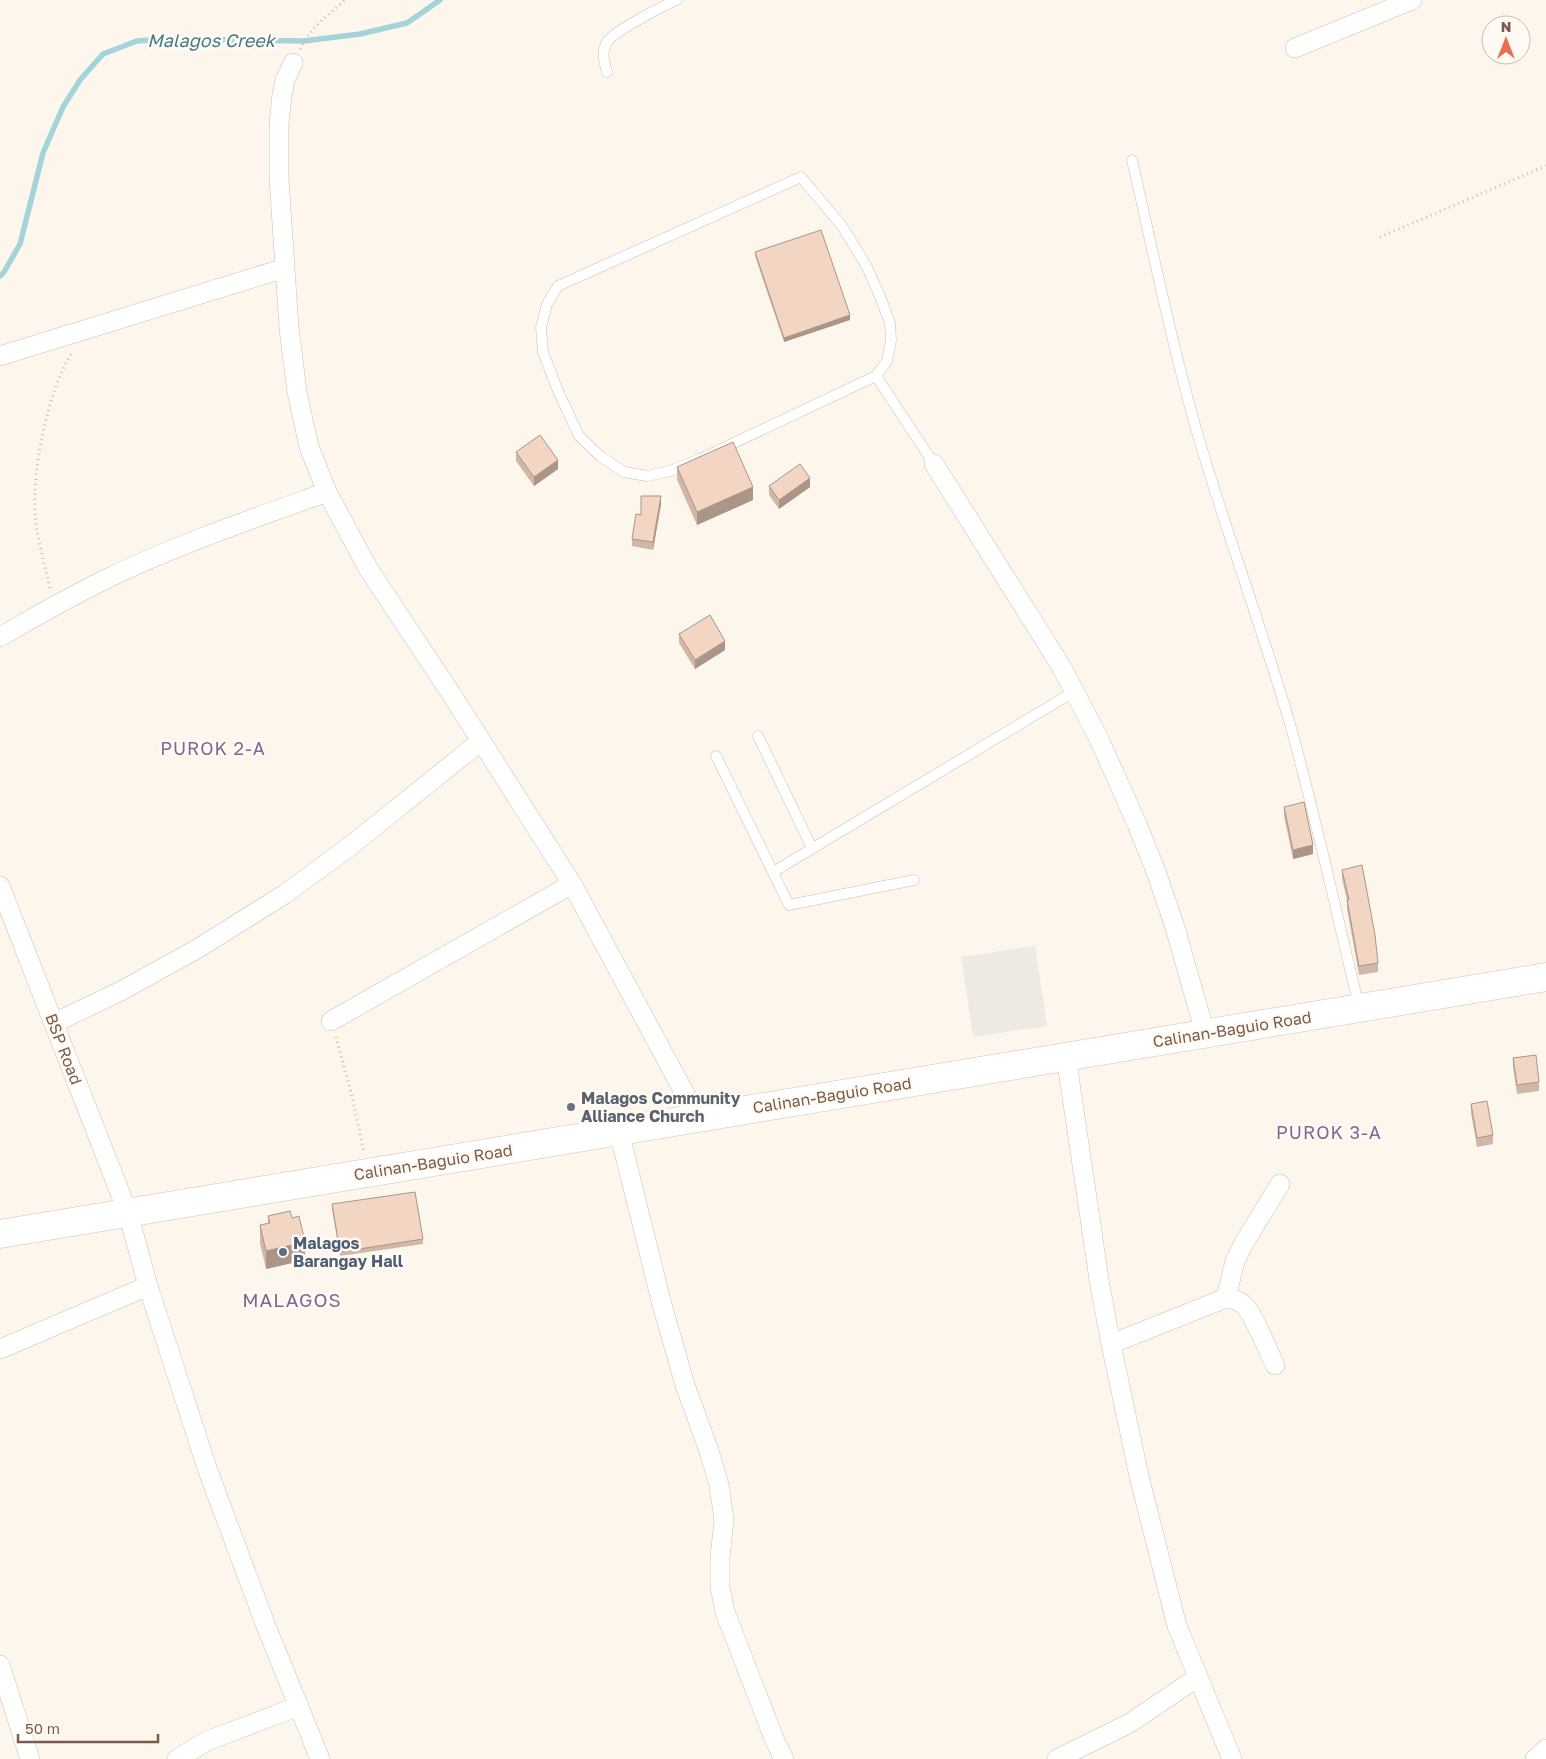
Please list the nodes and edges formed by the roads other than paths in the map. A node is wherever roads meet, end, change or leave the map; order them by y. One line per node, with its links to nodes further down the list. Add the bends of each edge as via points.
1 (677, 0): 5 (lane, via 608,41 603,61)
2 (1412, 0): 3 (street)
3 (1295, 48)
4 (293, 63): 7 (street, via 285,80 279,124)
5 (607, 72)
6 (1132, 160): 23 (lane, via 1186,388 1205,458 1290,724)
7 (285, 268): 8 (street); 11 (street, via 297,392 309,447)
8 (0, 356)
9 (876, 376): 9 (lane, via 887,361 891,340 890,323 881,299 867,267 842,226 801,177 558,286 547,304 541,327 543,352 579,436 624,472 647,476 700,459); 10 (lane)
10 (934, 464): 13 (street)
11 (327, 492): 12 (street, via 203,537 105,580); 15 (street, via 369,570)
12 (0, 637)
13 (1075, 691): 17 (lane); 26 (street, via 1117,777 1155,869)
14 (758, 736): 17 (lane)
15 (481, 740): 20 (street); 25 (street, via 285,894 197,949)
16 (716, 756): 18 (lane)
17 (812, 848): 18 (lane)
18 (773, 872): 19 (lane, via 789,905)
19 (914, 880)
20 (572, 884): 24 (street); 28 (street)
21 (0, 886): 25 (street, BSP Road)
22 (1546, 977): 23 (main road, Calinan-Baguio Road)
23 (1359, 1008): 26 (main road, Calinan-Baguio Road)
24 (331, 1022)
25 (54, 1023): 31 (street, BSP Road)
26 (1205, 1033): 27 (main road, Calinan-Baguio Road)
27 (1066, 1056): 28 (main road, Calinan-Baguio Road); 35 (street)
28 (698, 1118): 29 (main road, Calinan-Baguio Road)
29 (619, 1131): 31 (main road, Calinan-Baguio Road); 45 (street, via 661,1301 719,1486 724,1520 720,1587 725,1612)
30 (1280, 1184): 34 (street, via 1235,1261)
31 (128, 1213): 32 (main road, Calinan-Baguio Road); 33 (street, BSP Road)
32 (0, 1234)
33 (148, 1286): 36 (street); 40 (street, BSP Road, via 208,1471)
34 (1226, 1298): 35 (street); 37 (street, via 1244,1305)
35 (1111, 1344): 39 (street, via 1160,1562 1177,1626)
36 (0, 1349)
37 (1275, 1365)
38 (0, 1665): 42 (street)
39 (1198, 1677): 46 (street, via 1130,1723); 47 (street)
40 (299, 1706): 43 (street, via 208,1741); 44 (street, BSP Road)
41 (1546, 1749): 48 (street)
42 (30, 1759)
43 (177, 1759)
44 (320, 1759)
45 (784, 1759)
46 (1057, 1759)
47 (1232, 1759)
48 (1535, 1759)

